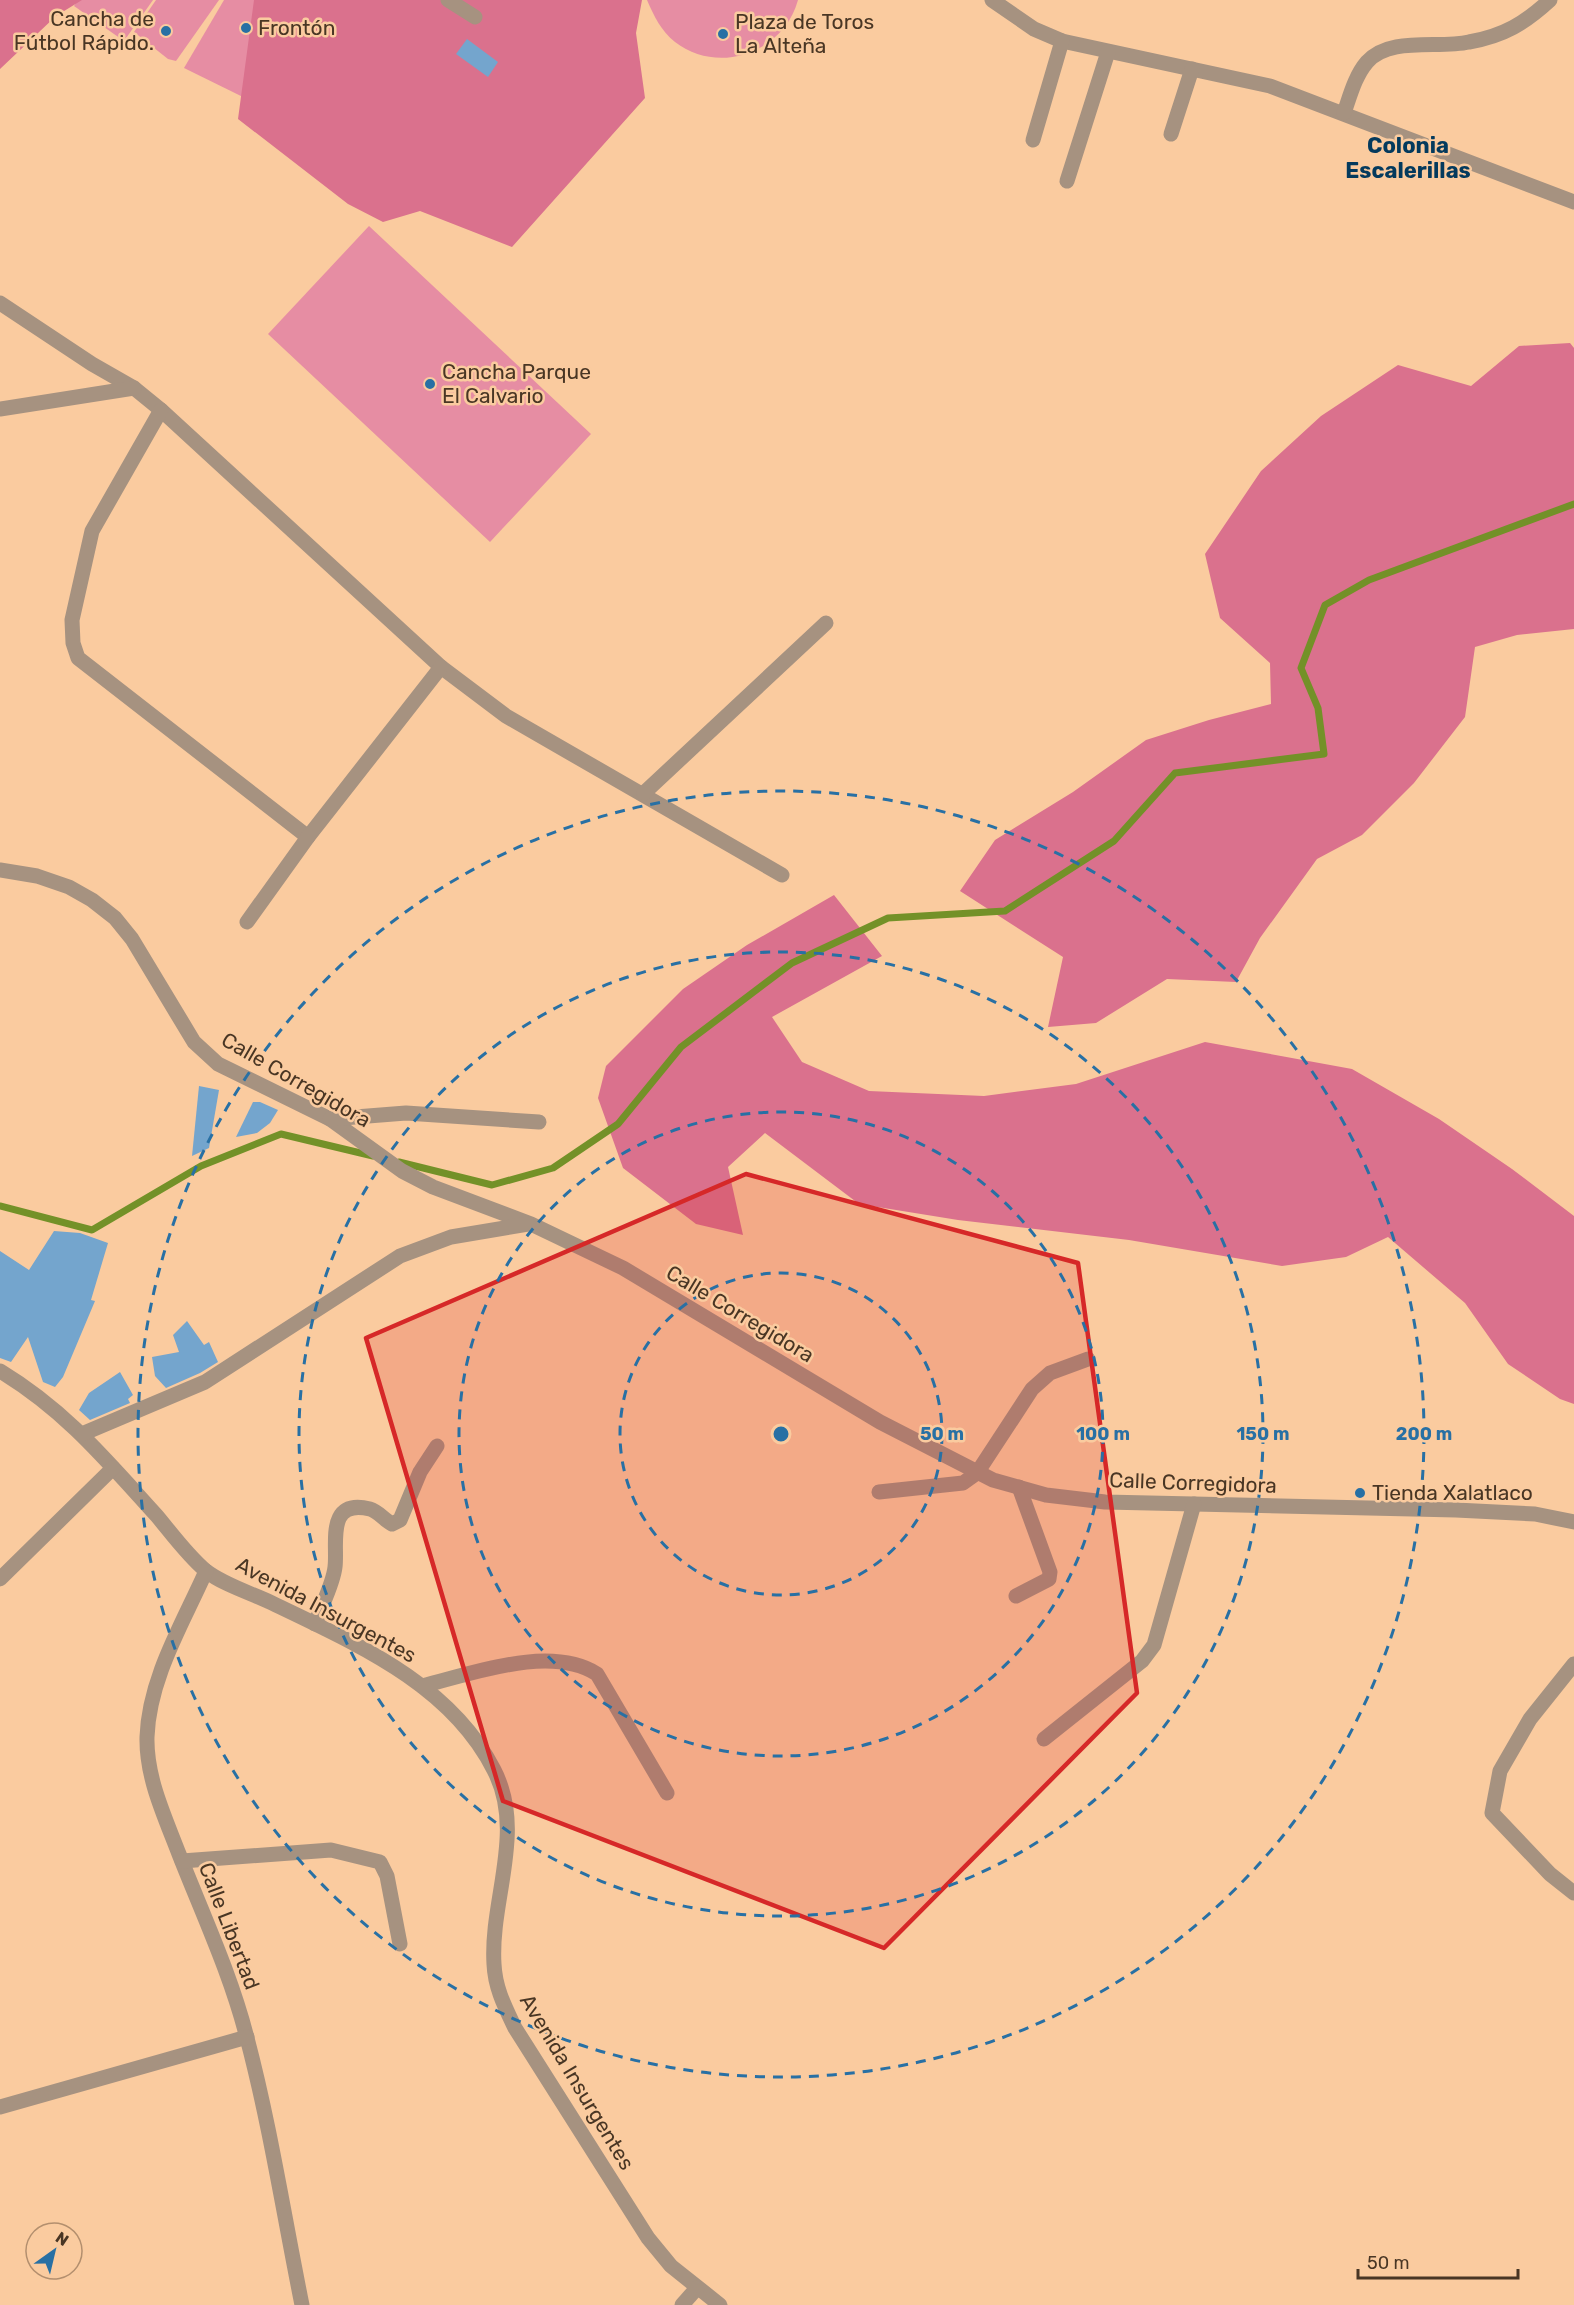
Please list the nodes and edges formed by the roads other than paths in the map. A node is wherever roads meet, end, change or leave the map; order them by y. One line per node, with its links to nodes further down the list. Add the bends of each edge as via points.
1 (448, 0): 4 (street)
2 (992, 0): 5 (street)
3 (1550, 0): 8 (street, via 1525,23 1496,35 1468,43 1398,47 1379,52 1357,78)
4 (475, 17)
5 (1062, 41): 6 (street); 10 (street)
6 (1108, 52): 7 (street); 11 (street)
7 (1192, 69): 8 (street, via 1270,86); 9 (street)
8 (1344, 113): 12 (street)
9 (1171, 134)
10 (1033, 140)
11 (1067, 181)
12 (1574, 202)
13 (0, 303): 14 (street)
14 (134, 388): 15 (street); 16 (street)
15 (0, 410)
16 (161, 410): 18 (street); 20 (street, via 92,531 72,620 78,658)
17 (826, 623): 19 (street)
18 (441, 667): 19 (street, via 506,716); 20 (street)
19 (644, 793): 22 (street)
20 (308, 837): 23 (street)
21 (0, 870): 24 (street, Calle Corregidora, via 37,876 92,900 115,918 132,939 194,1042 218,1064)
22 (782, 875)
23 (247, 922)
24 (330, 1119): 25 (street, via 406,1113); 26 (street, Calle Corregidora, via 402,1171 461,1200)
25 (539, 1122)
26 (531, 1224): 29 (street, via 451,1237 400,1256 205,1382); 32 (street, Calle Corregidora, via 623,1268 880,1422)
27 (1088, 1359): 32 (street, via 1050,1373 1032,1389)
28 (0, 1371): 29 (street, Avenida Insurgentes, via 53,1407)
29 (82, 1434): 31 (street, Avenida Insurgentes)
30 (437, 1446): 40 (street, via 420,1472 400,1520 392,1524 372,1509 355,1507 343,1514 333,1536 335,1568)
31 (113, 1468): 37 (street, Avenida Insurgentes); 38 (street)
32 (977, 1473): 33 (street, Calle Corregidora); 34 (street, via 963,1484)
33 (1019, 1487): 35 (street, Calle Corregidora, via 1046,1495 1105,1502); 39 (street, via 1050,1572 1049,1580)
34 (879, 1492)
35 (1194, 1504): 36 (street, Calle Corregidora, via 1456,1510 1535,1514); 43 (street, via 1154,1645 1142,1661)
36 (1574, 1522)
37 (206, 1571): 40 (street, Avenida Insurgentes); 45 (street, Calle Libertad, via 158,1678 147,1737 149,1765 158,1798)
38 (0, 1579)
39 (1016, 1596)
40 (315, 1624): 42 (street, Avenida Insurgentes)
41 (1574, 1664): 46 (street, via 1530,1719 1500,1771 1492,1813 1550,1874)
42 (422, 1686): 44 (street, via 523,1661 582,1664 597,1674); 50 (street, Avenida Insurgentes, via 471,1734 495,1771 507,1808 507,1847 494,1964 499,1994 515,2028 648,2238 671,2266)
43 (1044, 1739)
44 (667, 1793)
45 (182, 1861): 47 (street, via 331,1850 380,1862 387,1876); 48 (street, Calle Libertad)
46 (1574, 1893)
47 (400, 1944)
48 (247, 2037): 49 (street); 51 (street, Calle Libertad)
49 (0, 2107)
50 (697, 2288): 52 (street); 53 (street, Avenida Insurgentes)
51 (302, 2305)
52 (682, 2305)
53 (720, 2305)

